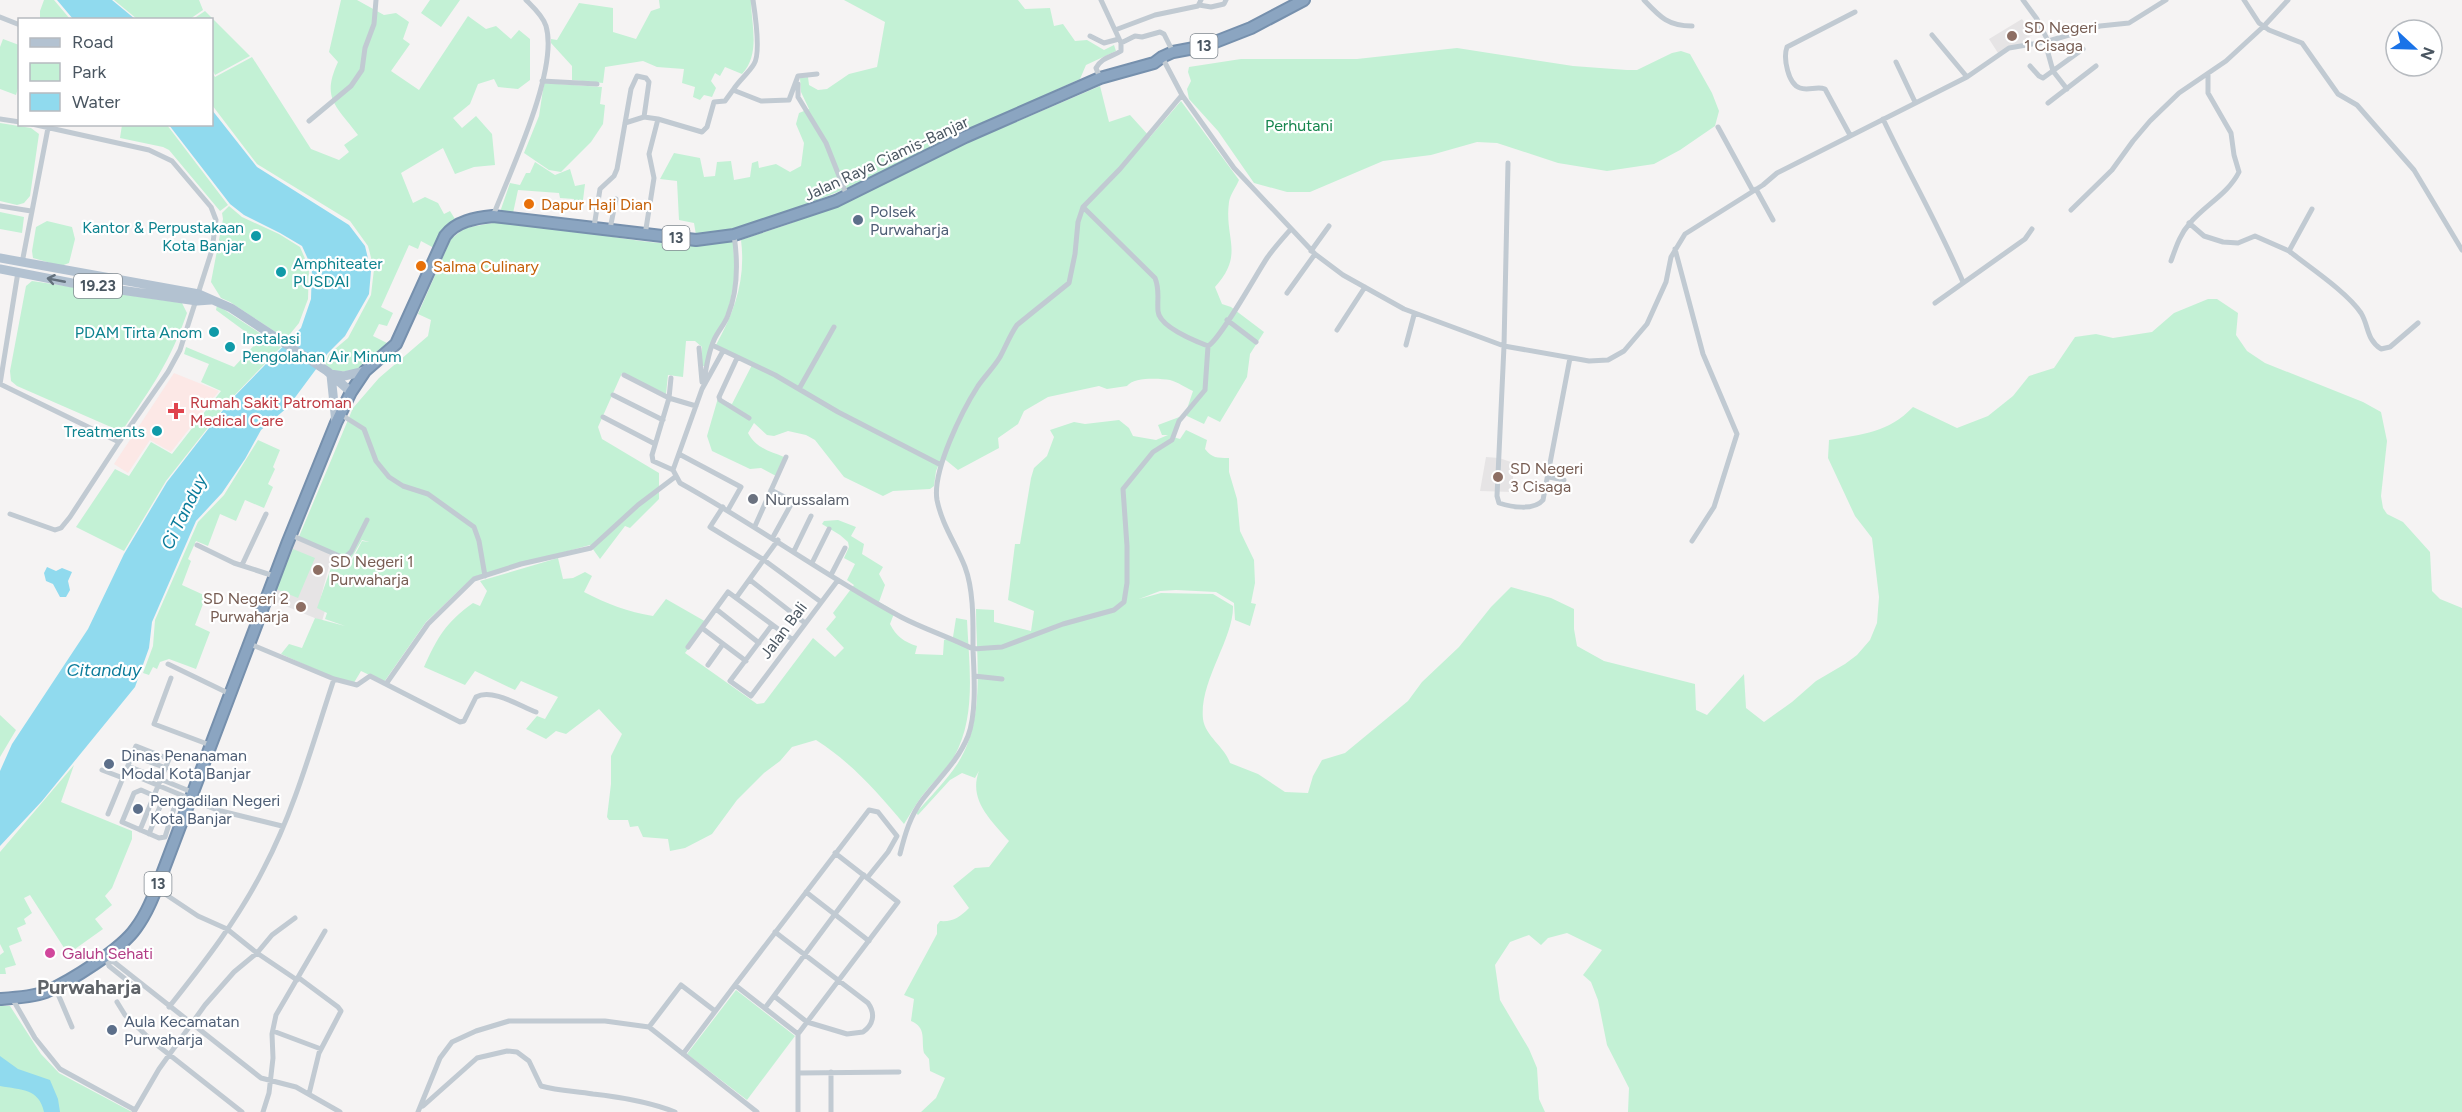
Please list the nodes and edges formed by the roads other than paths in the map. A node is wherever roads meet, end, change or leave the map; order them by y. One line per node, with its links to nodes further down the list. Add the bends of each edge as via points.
1 (376, 0): 46 (street, via 362,70 351,86)
2 (526, 0): 35 (street, via 546,23 548,38)
3 (753, 0): 38 (street, via 756,60)
4 (1101, 0): 18 (street)
5 (1226, 0): 12 (street, via 1211,7)
6 (1304, 0): 24 (highway, Jalan Raya Ciamis-Banjar / 13, via 1226,38)
7 (2023, 0): 22 (street, via 2037,19)
8 (2166, 0): 22 (street, via 2130,23 2100,26)
9 (2244, 0): 17 (street)
10 (2288, 0): 17 (street)
11 (1646, 1): 16 (street, via 1668,22)
12 (1200, 2): 18 (street)
13 (1855, 12): 52 (street, via 1787,48 1785,56 1796,86 1824,89)
14 (0, 17): 15 (street)
15 (18, 24)
16 (1692, 26)
17 (2264, 26): 31 (street); 73 (street, via 2302,43 2338,94 2357,105 2414,170)
18 (1115, 30): 21 (street)
19 (1932, 35): 33 (street)
20 (1090, 36): 21 (street, via 1104,43)
21 (1120, 41): 24 (street, via 1160,32); 34 (street, via 1120,52 1098,64)
22 (2046, 42): 29 (street); 33 (street, via 2006,50)
23 (2083, 49): 29 (street)
24 (1173, 52): 25 (highway, Jalan Raya Ciamis-Banjar / 13)
25 (1162, 57): 34 (highway, Jalan Raya Ciamis-Banjar / 13, via 1154,63); 39 (street)
26 (1896, 62): 40 (street)
27 (2030, 66): 29 (street, via 2042,78)
28 (2096, 66): 37 (street)
29 (2053, 71): 37 (street)
30 (817, 74): 32 (street)
31 (2208, 74): 60 (street, via 2179,93 2150,121 2112,170); 64 (street, via 2208,93 2231,133 2239,172 2229,187)
32 (798, 76): 38 (street, via 789,100 761,101); 55 (street, via 798,98 826,144)
33 (1967, 77): 40 (street)
34 (1100, 78): 55 (highway, Jalan Raya Ciamis-Banjar / 13, via 965,137)
35 (542, 81): 36 (street); 62 (street, via 536,109)
36 (597, 84)
37 (2067, 89): 41 (street)
38 (733, 90): 44 (street, via 725,101 714,102 705,131)
39 (1182, 95): 58 (street); 68 (street, via 1248,185)
40 (1915, 102): 45 (street)
41 (2048, 103)
42 (644, 117): 44 (street); 48 (street); 48 (street, via 650,82 637,76)
43 (0, 119): 47 (street)
44 (658, 119): 70 (street, via 648,157 654,178)
45 (1883, 119): 52 (street); 80 (street, via 1941,230)
46 (309, 121)
47 (18, 122)
48 (625, 123): 66 (street, via 617,169 600,189)
49 (40, 126): 51 (street)
50 (1718, 127): 54 (street)
51 (48, 128): 61 (street); 83 (street, via 149,150 172,161 211,207 216,220)
52 (1850, 135): 54 (street, via 1792,164)
53 (1508, 163): 94 (street)
54 (1755, 190): 63 (street); 72 (street, via 1691,228)
55 (847, 196): 71 (highway, Jalan Raya Ciamis-Banjar / 13)
56 (616, 199): 67 (street)
57 (0, 206): 61 (street)
58 (1083, 207): 93 (street, via 1155,278 1163,322); 117 (street, via 1068,283 1012,332 975,391)
59 (2312, 208): 74 (street)
60 (2071, 210)
61 (32, 212): 78 (street)
62 (493, 216): 66 (highway, Jalan Raya Ciamis-Banjar / 13); 99 (highway, Jalan Raya Ciamis-Banjar / 13, via 460,223 448,231 396,344)
63 (1773, 220)
64 (2189, 224): 74 (street, via 2211,239 2234,244 2255,236); 77 (street)
65 (1329, 226): 75 (street)
66 (594, 227): 67 (highway, Jalan Raya Ciamis-Banjar / 13)
67 (610, 229): 70 (highway, Jalan Raya Ciamis-Banjar / 13)
68 (1291, 229): 75 (street); 86 (street)
69 (2032, 229): 80 (street, via 2025,239)
70 (645, 235): 71 (highway, Jalan Raya Ciamis-Banjar / 13, via 703,240)
71 (734, 235): 91 (street, via 737,254 731,308)
72 (1675, 249): 98 (street, via 1665,282 1639,335 1608,360); 132 (street, via 1703,354 1737,434 1714,507)
73 (2462, 250)
74 (2289, 251): 87 (street, via 2346,297 2381,349 2390,347)
75 (1313, 253): 81 (street); 82 (street)
76 (0, 258): 78 (main road, 19.23)
77 (2171, 261)
78 (20, 268): 79 (main road, 19.23); 83 (main road, 19.23); 113 (street, via 0,384)
79 (0, 269)
80 (1963, 282): 84 (street)
81 (1365, 287): 85 (street); 89 (street)
82 (1287, 292)
83 (198, 297): 100 (main road, 19.23, via 231,308); 113 (street, via 169,371)
84 (1935, 303)
85 (1414, 315): 92 (street); 94 (street)
86 (1227, 320): 90 (street); 93 (street)
87 (2418, 323)
88 (834, 327): 104 (street)
89 (1337, 330)
90 (1256, 342)
91 (712, 345): 96 (street); 103 (street)
92 (1406, 345)
93 (1208, 346): 155 (street, via 1204,390 1179,421 1172,440 1153,452 1123,489 1127,546 1124,602 1114,610 1002,646)
94 (1504, 346): 98 (street); 120 (street, via 1499,503 1537,506 1543,500)
95 (699, 348): 103 (street)
96 (723, 351): 97 (street); 103 (street)
97 (737, 357): 104 (street); 110 (street, via 719,397)
98 (1570, 358): 120 (street)
99 (365, 371): 100 (main road, via 344,376); 105 (highway, 13)
100 (330, 374): 105 (main road, 19.23); 111 (main road)
101 (624, 375): 107 (street)
102 (671, 378): 107 (street)
103 (702, 389): 108 (street)
104 (799, 389): 117 (street)
105 (351, 392): 111 (highway, 13)
106 (613, 395): 112 (street)
107 (669, 398): 108 (street); 112 (street)
108 (696, 406): 115 (street)
109 (603, 417): 114 (street)
110 (749, 418)
111 (338, 419): 130 (highway, 13); 140 (street, via 364,429 376,461 389,477 428,494 474,527)
112 (663, 420): 114 (street)
113 (119, 442): 124 (street, via 61,528 56,530)
114 (655, 444): 118 (street, via 653,461)
115 (679, 454): 118 (street); 123 (street, via 739,485 741,490)
116 (786, 458): 122 (street)
117 (941, 465): 155 (street, via 937,500 966,568)
118 (673, 470): 119 (street)
119 (675, 477): 123 (street); 140 (street, via 591,548)
120 (1549, 477): 121 (street)
121 (1564, 480)
122 (771, 490): 128 (street); 131 (street, via 793,500)
123 (726, 509): 128 (street); 136 (street, via 710,527)
124 (10, 514)
125 (266, 514): 138 (street)
126 (811, 516): 135 (street)
127 (367, 520): 130 (street, via 344,558)
128 (755, 526): 131 (street)
129 (829, 530): 137 (street)
130 (291, 535): 141 (highway, 13)
131 (776, 539): 135 (street); 136 (street)
132 (1692, 541)
133 (197, 545): 138 (street)
134 (845, 548): 139 (street)
135 (794, 551): 137 (street)
136 (764, 560): 142 (street); 145 (street)
137 (812, 563): 139 (street)
138 (242, 565): 141 (street)
139 (831, 575): 143 (street)
140 (485, 576): 163 (street, via 465,586 428,624)
141 (276, 577): 152 (highway, 13)
142 (750, 580): 144 (street); 147 (street)
143 (838, 580): 145 (street, Jalan Bali); 155 (street, via 903,618)
144 (736, 598): 146 (street, via 728,592); 148 (street)
145 (821, 602): 147 (street, Jalan Bali)
146 (716, 609): 149 (street); 151 (street)
147 (805, 623): 150 (street, Jalan Bali)
148 (772, 625): 150 (street); 151 (street)
149 (702, 628): 153 (street); 154 (street)
150 (792, 640): 156 (street, Jalan Bali, via 751,696 730,681)
151 (759, 642): 156 (street)
152 (250, 644): 161 (street); 164 (highway, 13)
153 (723, 644): 156 (street); 158 (street)
154 (688, 647)
155 (972, 648): 159 (street)
156 (746, 661)
157 (168, 664): 164 (street)
158 (708, 665)
159 (974, 676): 162 (street); 181 (street, via 968,736 955,760 914,813)
160 (171, 678): 166 (street, via 154,724)
161 (334, 679): 163 (street, via 357,685 370,676); 177 (street)
162 (1002, 679)
163 (386, 684): 165 (street, via 460,722 479,694)
164 (230, 694): 166 (highway, 13)
165 (536, 712)
166 (210, 745): 174 (highway, 13)
167 (142, 759): 168 (street)
168 (165, 768): 169 (street, via 169,759 136,746); 172 (street)
169 (127, 769): 171 (street); 172 (street)
170 (102, 770): 171 (street)
171 (123, 778): 176 (street)
172 (160, 783): 173 (street); 174 (street)
173 (155, 795): 175 (street); 178 (street); 178 (street, via 141,790 134,793 122,822)
174 (191, 795): 177 (street, via 217,810); 183 (highway, 13)
175 (163, 799): 179 (street); 179 (street, via 176,807 165,837)
176 (108, 814)
177 (282, 826): 187 (street, via 266,865)
178 (140, 830): 179 (street)
179 (149, 834)
180 (835, 853): 182 (street); 182 (street, via 869,810 878,812 897,837); 184 (street)
181 (900, 854)
182 (865, 877): 185 (street); 190 (street, via 898,902)
183 (156, 888): 187 (street, via 198,916); 193 (highway, 13, via 137,927)
184 (806, 892): 185 (street); 189 (street)
185 (835, 914): 190 (street); 192 (street)
186 (295, 918): 191 (street, via 272,935)
187 (227, 929): 191 (street); 202 (street)
188 (325, 931): 194 (street)
189 (775, 932): 192 (street); 196 (street)
190 (869, 941): 195 (street)
191 (257, 953): 194 (street); 206 (street, via 234,972)
192 (804, 955): 195 (street); 198 (street)
193 (106, 958): 197 (highway, 13); 202 (street)
194 (298, 979): 209 (street, via 278,1009); 211 (street, via 341,1011)
195 (839, 981): 205 (street); 205 (street, via 871,1006 873,1016 868,1027 851,1035)
196 (735, 985): 203 (street); 204 (street)
197 (55, 987): 199 (highway, 13); 207 (street)
198 (774, 996): 203 (street); 205 (street)
199 (12, 998): 200 (highway, 13); 219 (street, via 35,1038 60,1069)
200 (0, 999)
201 (117, 1002): 213 (street)
202 (169, 1007): 206 (street)
203 (765, 1008): 210 (street)
204 (715, 1011): 208 (street, via 681,985); 212 (street)
205 (807, 1022): 210 (street)
206 (190, 1024): 213 (street); 217 (street)
207 (72, 1027)
208 (649, 1027): 212 (street); 220 (street, via 605,1021 509,1021 476,1031 452,1042 440,1058)
209 (273, 1031): 211 (street); 217 (street)
210 (798, 1034): 214 (street)
211 (321, 1049): 218 (street)
212 (683, 1054): 225 (street)
213 (168, 1055): 219 (street); 221 (street)
214 (798, 1072): 215 (street); 226 (street)
215 (831, 1072): 216 (street); 227 (street)
216 (899, 1072)
217 (270, 1081): 218 (street, via 288,1083); 222 (street)
218 (309, 1094): 223 (street)
219 (135, 1111)
220 (419, 1111): 224 (street, via 477,1058 507,1051 517,1052 529,1061 542,1086 658,1105)
221 (242, 1112)
222 (263, 1112)
223 (340, 1112)
224 (675, 1112)
225 (757, 1112)
226 (798, 1112)
227 (831, 1112)

